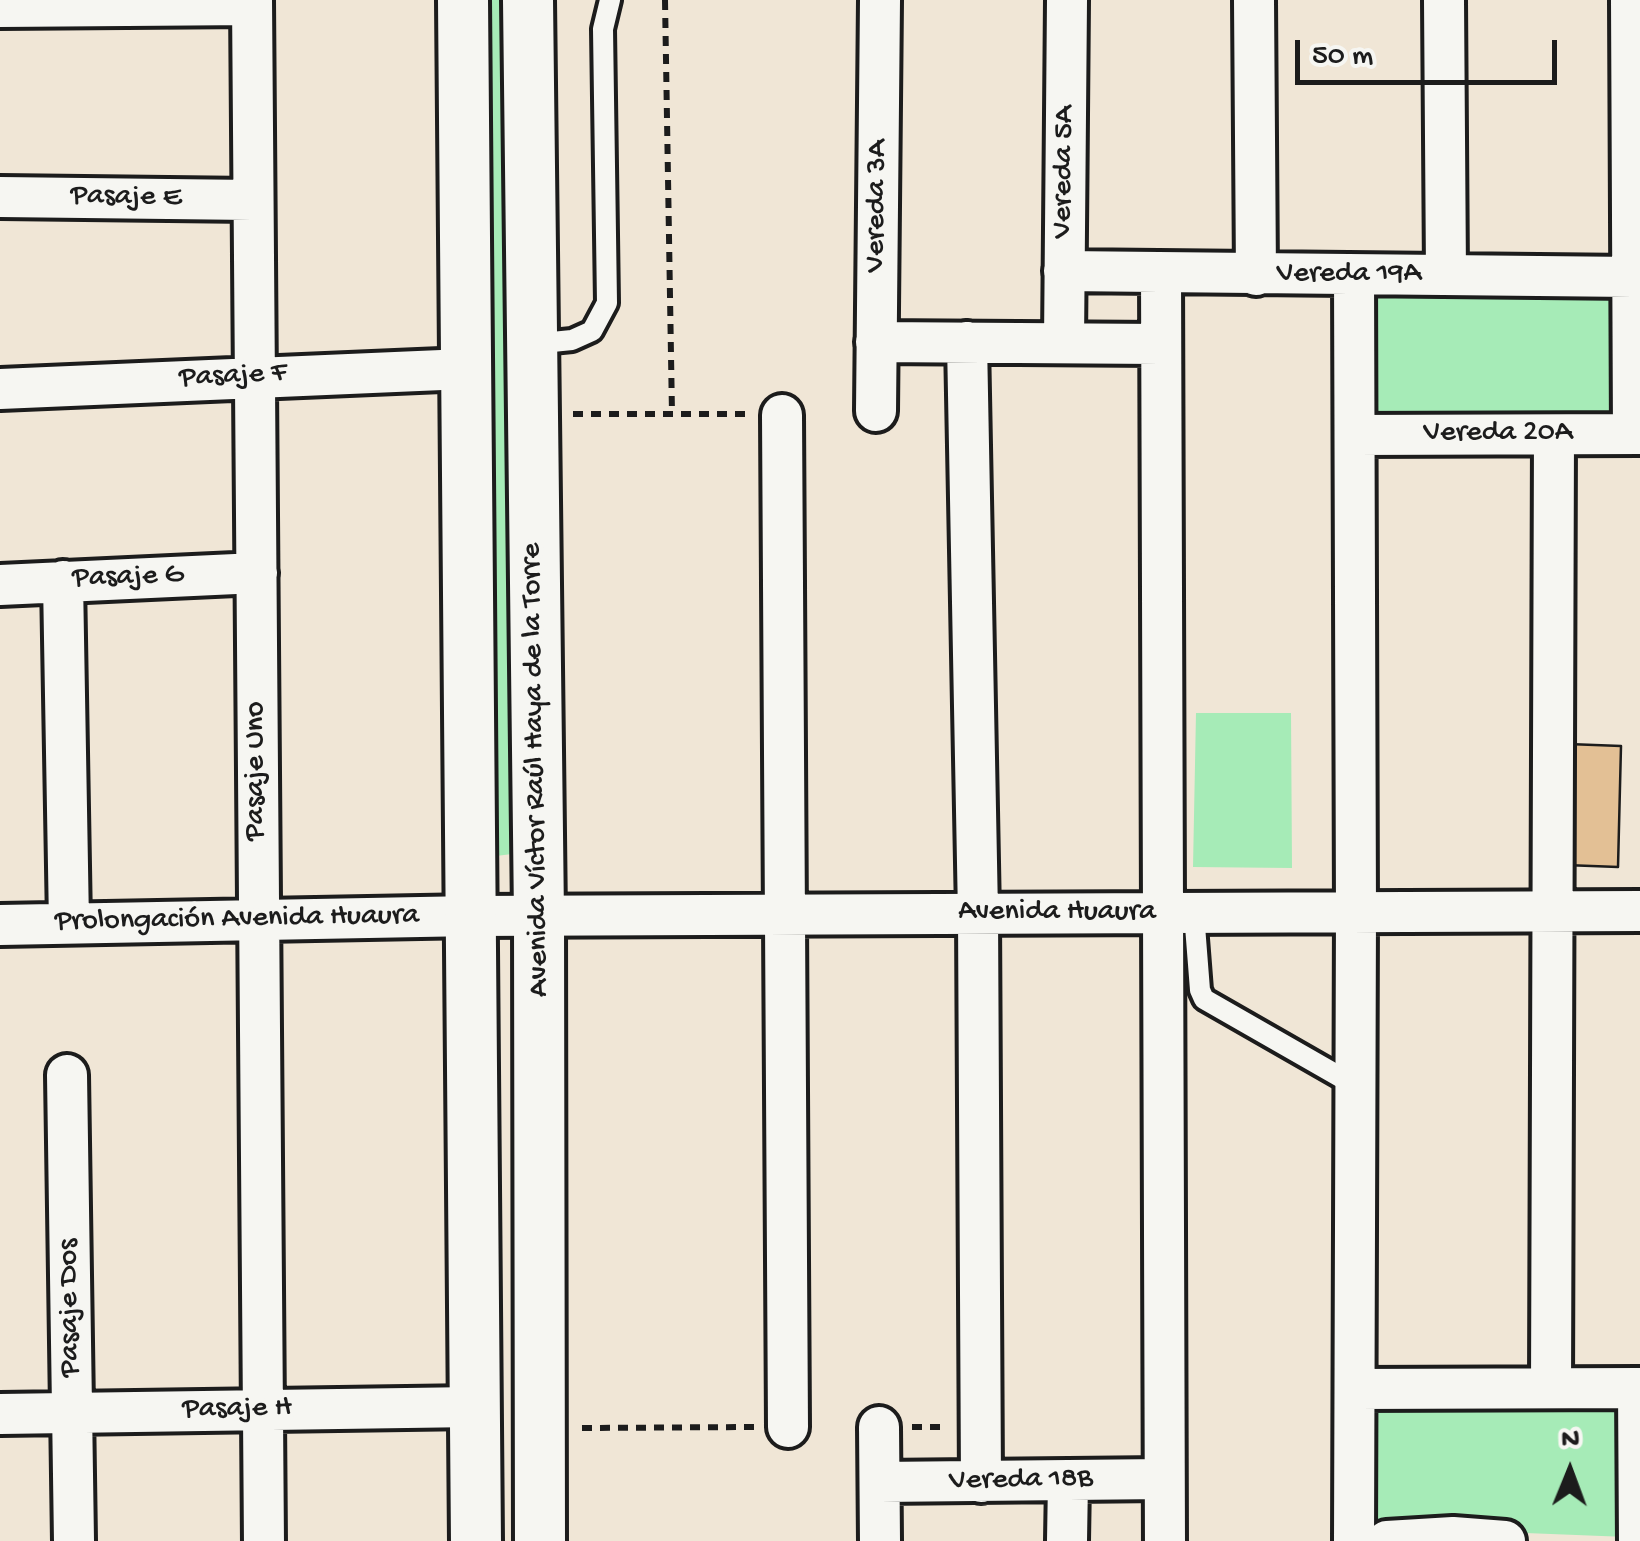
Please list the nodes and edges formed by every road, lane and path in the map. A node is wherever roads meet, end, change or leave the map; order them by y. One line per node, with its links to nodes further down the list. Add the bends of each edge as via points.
1 (463, 0): 25 (street)
2 (528, 0): 23 (street, Avenida Víctor Raúl Haya de la Torre)
3 (610, 0): 23 (lane, via 603,29 607,303 592,332)
4 (665, 0): 29 (path)
5 (880, 0): 20 (street, Vereda 3A)
6 (1067, 0): 14 (street, Vereda 5A)
7 (1254, 0): 17 (street)
8 (1444, 0): 16 (street)
9 (1631, 0): 19 (street)
10 (252, 2): 11 (street); 13 (street, Pasaje Uno)
11 (0, 7)
12 (0, 196): 13 (street, Pasaje E)
13 (252, 200): 26 (street, Pasaje Uno)
14 (1064, 271): 15 (street, Vereda 19A); 22 (street, Vereda 5A)
15 (1162, 274): 17 (street, Vereda 19A); 24 (street)
16 (1446, 274): 18 (street, Vereda 19A); 19 (street, Vereda 19A)
17 (1256, 275): 18 (street, Vereda 19A)
18 (1354, 275): 31 (street)
19 (1633, 277): 33 (street)
20 (876, 342): 21 (street); 28 (street, Vereda 3A)
21 (967, 342): 22 (street); 42 (street)
22 (1064, 343): 24 (street)
23 (531, 344): 44 (street, Avenida Víctor Raúl Haya de la Torre)
24 (1160, 344): 40 (street)
25 (466, 368): 26 (street, Pasaje F); 43 (street)
26 (254, 376): 27 (street, Pasaje F); 34 (street, Pasaje Uno)
27 (0, 389)
28 (876, 411)
29 (672, 414)
30 (782, 415): 41 (street)
31 (1355, 434): 32 (street, Vereda 20A); 39 (street)
32 (1554, 434): 33 (street, Vereda 20A); 37 (street)
33 (1637, 434)
34 (257, 572): 35 (street, Pasaje G); 45 (street, Pasaje Uno)
35 (62, 581): 36 (street, Pasaje G); 47 (street)
36 (0, 585)
37 (1555, 911): 38 (street, Avenida Huaura); 39 (street, Avenida Huaura); 50 (street)
38 (1640, 911)
39 (1356, 912): 40 (street, Avenida Huaura); 49 (street)
40 (1179, 913): 42 (street, Avenida Huaura); 49 (lane, via 1204,999); 59 (street)
41 (787, 914): 42 (street, Avenida Huaura); 44 (street, Avenida Huaura); 57 (street)
42 (978, 914): 62 (street)
43 (473, 916): 44 (street, Avenida Huaura); 45 (street, Prolongación Avenida Huaura); 53 (street)
44 (539, 916): 67 (street, Avenida Víctor Raúl Haya de la Torre)
45 (257, 920): 47 (street, Prolongación Avenida Huaura); 54 (street, Pasaje Uno)
46 (0, 924): 47 (street, Prolongación Avenida Huaura)
47 (69, 924)
48 (66, 1075): 55 (street, Pasaje Dos)
49 (1356, 1086): 52 (street)
50 (1552, 1388): 51 (street); 52 (street)
51 (1639, 1388): 74 (street)
52 (1356, 1389): 71 (street)
53 (474, 1407): 54 (street, Pasaje H); 66 (street)
54 (263, 1410): 55 (street, Pasaje H); 65 (street, Pasaje Uno)
55 (73, 1413): 56 (street, Pasaje H); 64 (street, Pasaje Dos)
56 (0, 1414)
57 (788, 1427)
58 (879, 1427): 61 (street)
59 (1163, 1479): 60 (street, Vereda 18B); 70 (street)
60 (1068, 1481): 62 (street, Vereda 18B); 69 (street)
61 (880, 1482): 62 (street, Vereda 18B); 68 (street)
62 (981, 1482)
63 (1453, 1539): 72 (street); 73 (street)
64 (74, 1541)
65 (264, 1541)
66 (476, 1541)
67 (540, 1541)
68 (880, 1541)
69 (1067, 1541)
70 (1165, 1541)
71 (1354, 1541)
72 (1388, 1541)
73 (1505, 1541)
74 (1639, 1541)

